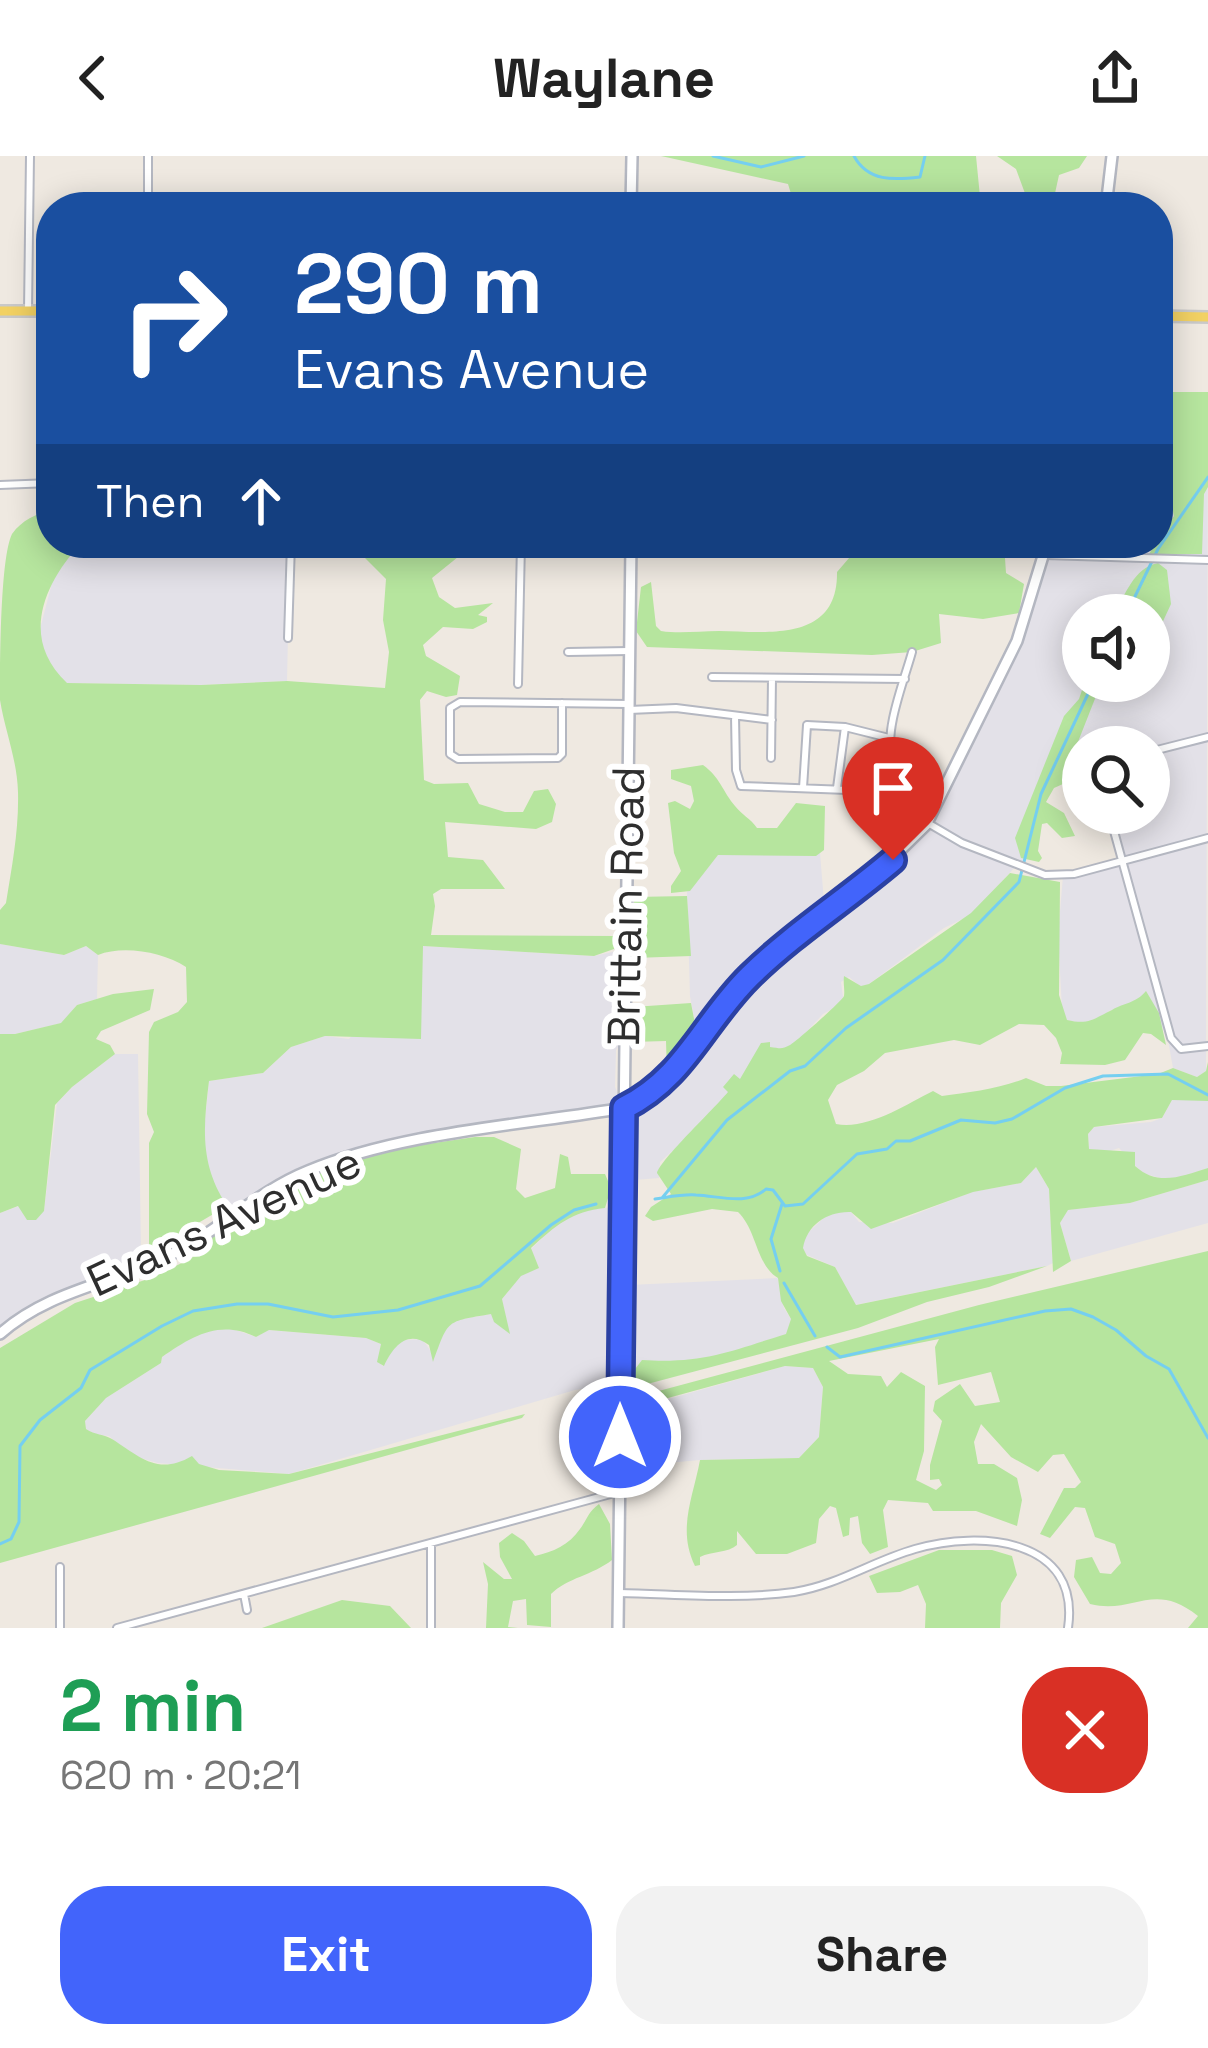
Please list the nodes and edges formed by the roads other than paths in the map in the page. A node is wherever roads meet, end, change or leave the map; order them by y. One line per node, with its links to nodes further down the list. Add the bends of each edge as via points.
1 (30, 156): 9 (street)
2 (148, 156): 5 (street)
3 (632, 156): 6 (street)
4 (1112, 156): 7 (street)
5 (148, 192)
6 (631, 192)
7 (1108, 192)
8 (0, 311): 9 (main road)
9 (28, 311): 10 (main road)
10 (36, 311)
11 (1173, 316): 12 (main road)
12 (1208, 317)
13 (36, 484): 14 (street)
14 (0, 485)
15 (291, 558): 21 (street)
16 (521, 558): 28 (street)
17 (631, 558): 22 (street, Brittain Road)
18 (1043, 558): 38 (street, Evans Avenue, via 1014,647)
19 (1126, 558): 20 (street)
20 (1208, 560)
21 (288, 638)
22 (628, 651): 23 (street); 30 (street, Brittain Road)
23 (568, 652)
24 (912, 652): 27 (street)
25 (712, 676): 26 (street)
26 (772, 678): 27 (street); 32 (street)
27 (904, 679): 35 (street)
28 (518, 684)
29 (562, 703): 29 (street, via 455,703 450,754 558,758); 30 (street)
30 (629, 707): 31 (street); 46 (street, Brittain Road)
31 (735, 716): 32 (street); 39 (street, via 741,786)
32 (772, 720): 37 (street)
33 (845, 728): 35 (street); 39 (street, via 807,725); 40 (street)
34 (1208, 736): 36 (street)
35 (889, 738): 38 (street, via 905,768)
36 (1170, 746)
37 (771, 758)
38 (946, 785): 41 (street, Evans Avenue)
39 (802, 788): 40 (street)
40 (837, 788): 41 (street, via 872,791)
41 (926, 825): 44 (street, via 1033,872 1063,876); 46 (street, Evans Avenue, via 769,958 666,1082)
42 (1114, 834): 44 (street)
43 (1208, 838): 44 (street)
44 (1121, 862): 45 (street, via 1167,1027 1181,1049)
45 (1208, 1046)
46 (624, 1108): 47 (street, Evans Avenue, via 323,1165 263,1194 183,1249 49,1301); 48 (street, Brittain Road)
47 (0, 1334)
48 (619, 1492): 49 (street); 51 (street, Brittain Road)
49 (431, 1543): 52 (street); 56 (street)
50 (60, 1567): 54 (street)
51 (619, 1593): 57 (street, Brittain Road); 58 (street, via 794,1592 914,1549 984,1542 1031,1551 1055,1567 1069,1593)
52 (244, 1594): 53 (street); 55 (street)
53 (247, 1610)
54 (60, 1628)
55 (117, 1628)
56 (431, 1628)
57 (618, 1628)
58 (1068, 1628)

